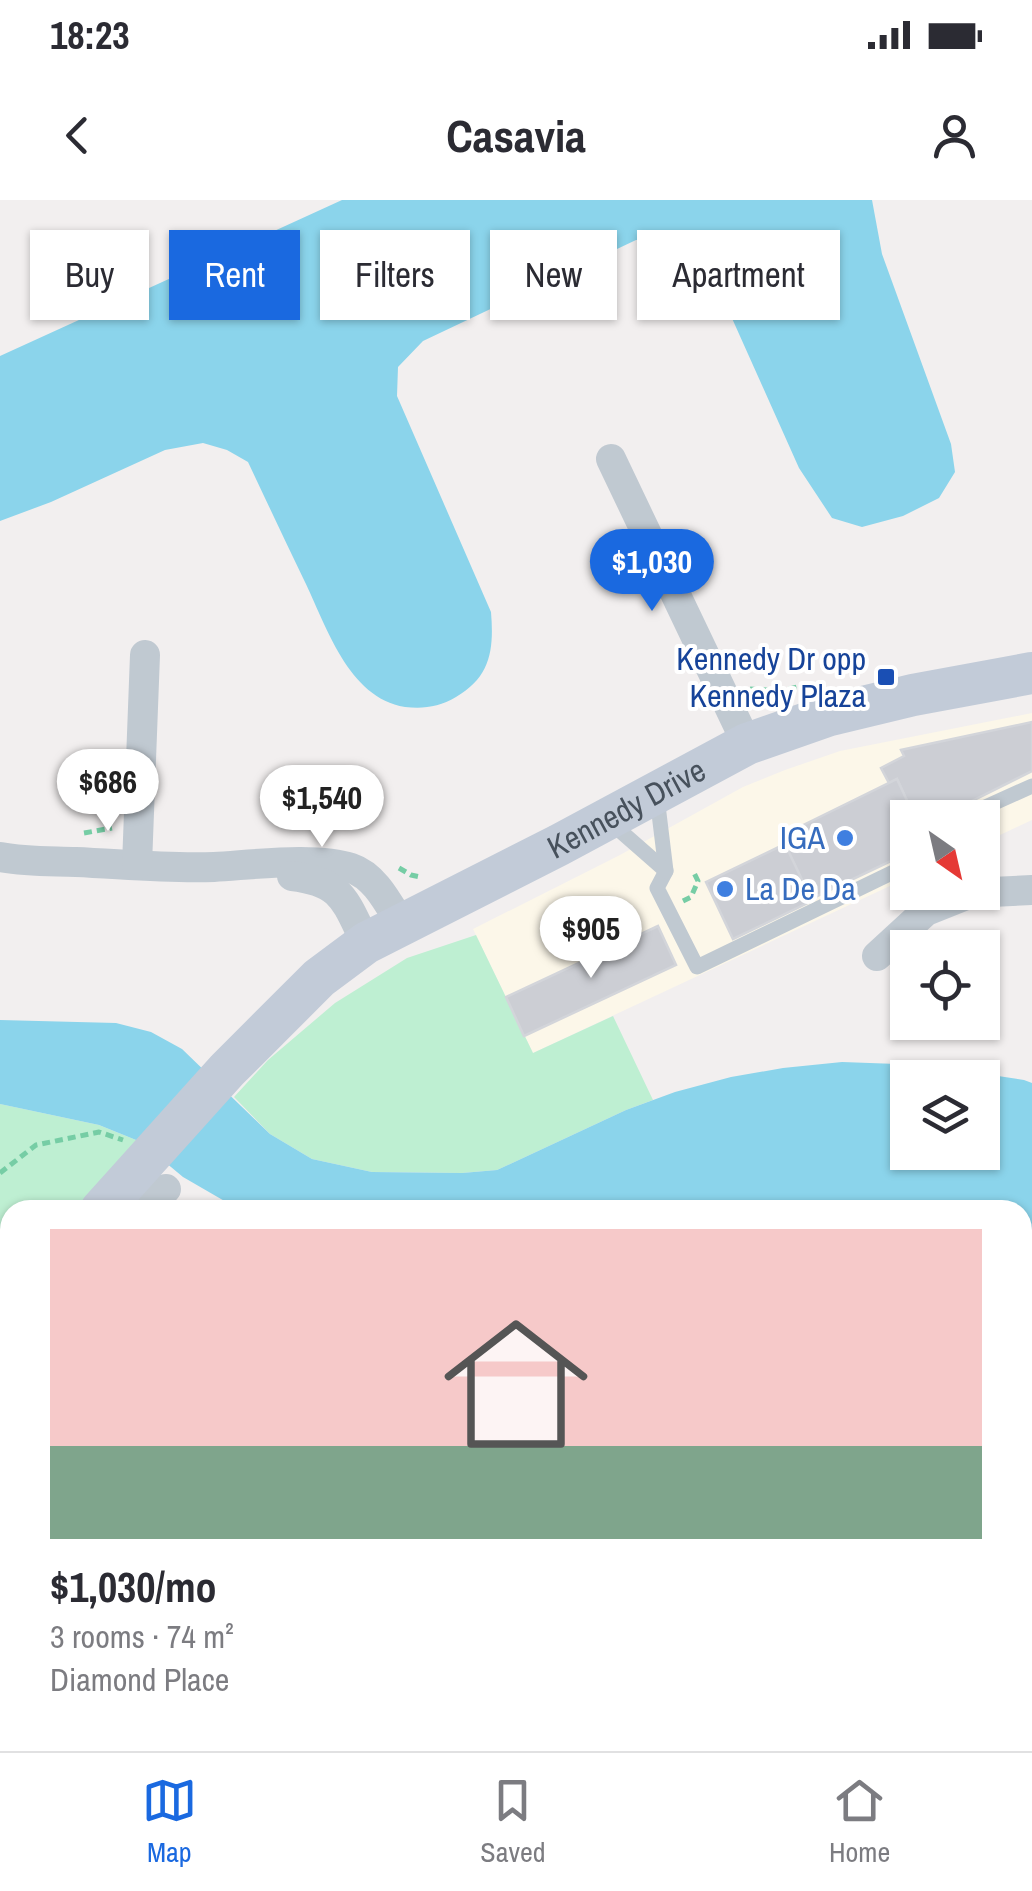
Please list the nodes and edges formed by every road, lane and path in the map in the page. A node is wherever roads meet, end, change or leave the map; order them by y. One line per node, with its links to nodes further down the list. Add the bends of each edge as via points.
1 (610, 459): 4 (street)
2 (145, 655): 10 (street)
3 (1032, 673): 4 (street, Kennedy Drive, via 830,715)
4 (747, 744): 6 (street, Kennedy Drive)
5 (1032, 786): 7 (lane)
6 (657, 792): 8 (street, Kennedy Drive); 11 (lane)
7 (1000, 800)
8 (606, 819): 11 (lane); 16 (street, Kennedy Drive)
9 (0, 857): 10 (street)
10 (137, 865): 16 (street, via 352,868 374,884)
11 (666, 871): 13 (lane, via 658,888 697,967)
12 (694, 872): 15 (path, via 698,881)
13 (890, 874)
14 (1032, 890): 17 (street, via 971,893 926,911)
15 (683, 901)
16 (383, 933): 19 (street, Kennedy Drive, via 319,978 227,1070)
17 (877, 956)
18 (0, 1173): 19 (path, via 36,1145 99,1132)
19 (147, 1177): 20 (street, Kennedy Drive)
20 (116, 1200)

